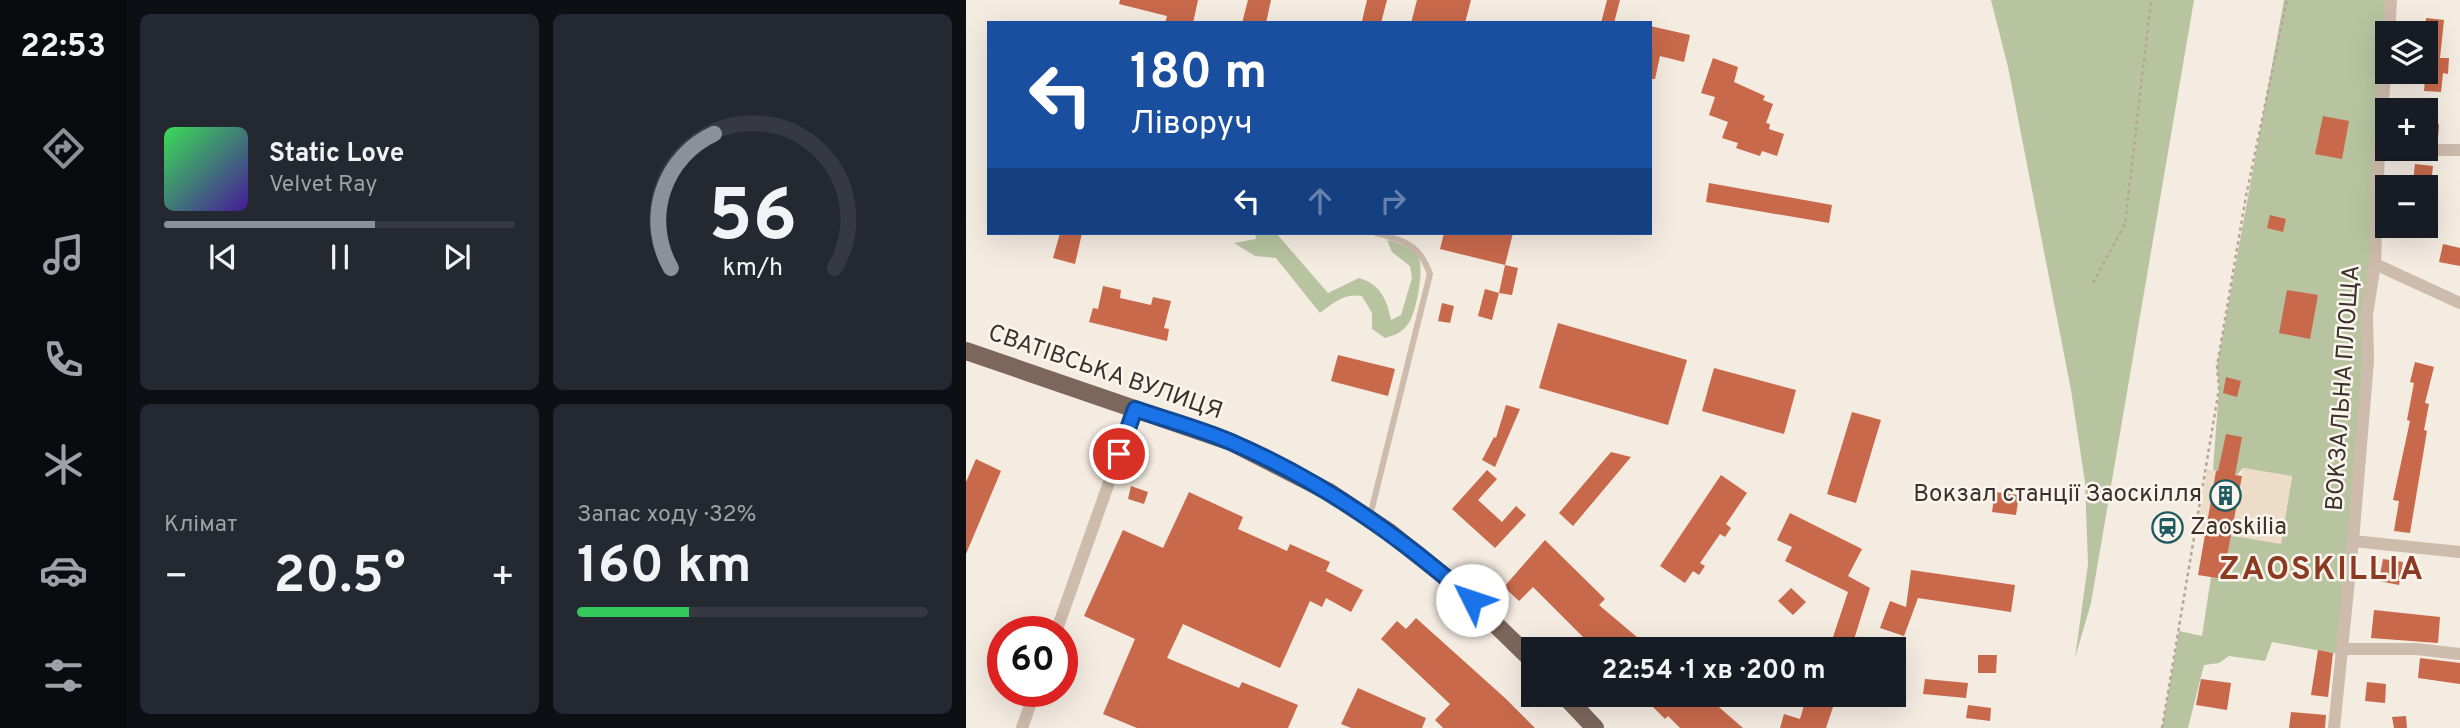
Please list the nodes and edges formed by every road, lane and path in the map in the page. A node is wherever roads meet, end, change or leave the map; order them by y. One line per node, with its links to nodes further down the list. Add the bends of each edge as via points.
1 (2151, 0): 10 (path, via 2125,224)
2 (2286, 0): 25 (path, via 2217,366 2219,389)
3 (2391, 0): 4 (street)
4 (2390, 21)
5 (2438, 150): 6 (street)
6 (2460, 150)
7 (2379, 161): 9 (street, ВОКЗАЛЬНА ПЛОЩА)
8 (1384, 235): 14 (lane, via 1404,240 1423,254 1430,274)
9 (2375, 264): 11 (street); 15 (street, ВОКЗАЛЬНА ПЛОЩА, via 2367,315 2368,361)
10 (2093, 284)
11 (2460, 303)
12 (966, 351): 13 (main road, СВАТІВСЬКА ВУЛИЦЯ)
13 (1135, 409): 14 (main road, СВАТІВСЬКА ВУЛИЦЯ, via 1231,442); 17 (street)
14 (1369, 518): 18 (main road, СВАТІВСЬКА ВУЛИЦЯ, via 1452,583)
15 (2354, 541): 16 (street); 19 (street, ВОКЗАЛЬНА ПЛОЩА)
16 (2460, 552)
17 (1062, 616)
18 (1521, 649)
19 (2344, 649): 20 (street); 26 (street, ВОКЗАЛЬНА ПЛОЩА)
20 (2460, 654)
21 (1029, 707): 23 (street)
22 (1575, 707): 24 (main road)
23 (1022, 728)
24 (1595, 728)
25 (2162, 728)
26 (2334, 728)

